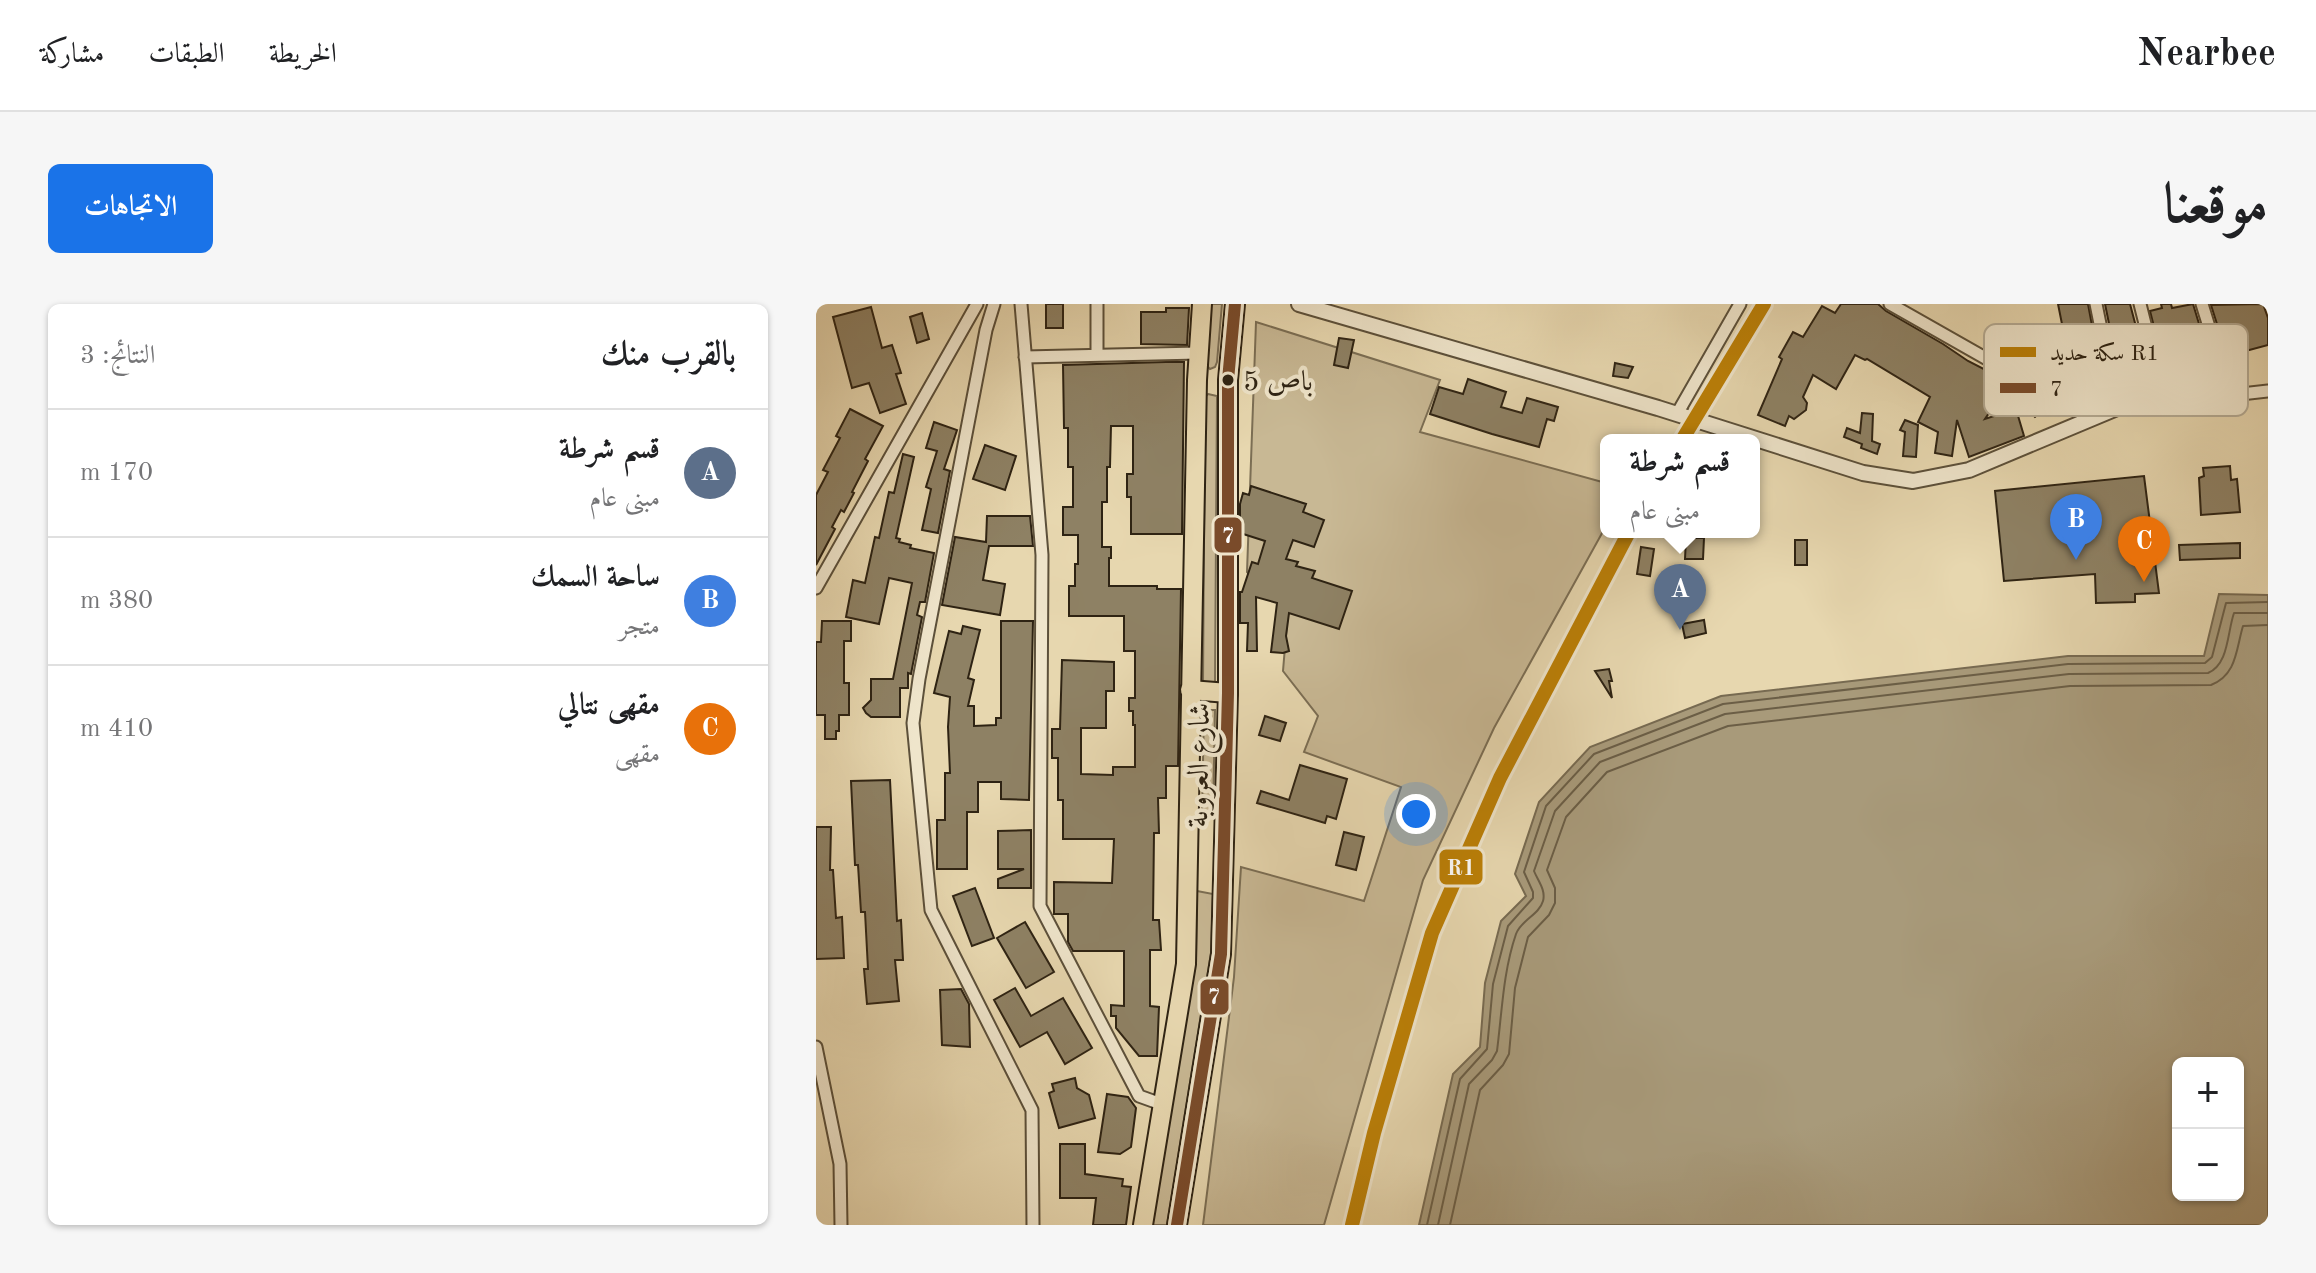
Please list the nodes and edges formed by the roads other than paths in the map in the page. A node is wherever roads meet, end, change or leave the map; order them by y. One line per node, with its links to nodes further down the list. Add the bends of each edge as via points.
1 (977, 304): 28 (street)
2 (994, 304): 36 (street, via 913,723 931,910 1032,1110)
3 (1021, 304): 18 (street)
4 (1097, 304): 17 (street)
5 (1202, 304): 16 (main road, شارع العروبة)
6 (1235, 304): 21 (main road, شارع العروبة)
7 (1299, 304): 24 (street)
8 (1740, 304): 24 (street)
9 (1890, 304): 19 (street)
10 (2096, 304): 13 (street)
11 (2140, 304): 14 (street)
12 (2202, 304): 15 (street)
13 (2100, 324)
14 (2145, 324)
15 (2208, 324)
16 (1198, 353): 17 (street); 20 (main road, شارع العروبة)
17 (1097, 354): 18 (street)
18 (1025, 357): 34 (street, via 1042,555 1040,906 1139,1096)
19 (1984, 357)
20 (1197, 380): 21 (main road); 29 (main road, شارع العروبة)
21 (1228, 380): 30 (main road, شارع العروبة)
22 (2268, 391): 23 (street)
23 (2248, 393)
24 (1677, 414): 26 (street)
25 (2098, 416): 27 (street, via 1969,470 1913,481 1863,473)
26 (1741, 434)
27 (1760, 440)
28 (816, 588)
29 (1190, 690): 30 (main road); 31 (main road, شارع العروبة)
30 (1228, 693): 32 (main road, شارع العروبة)
31 (1187, 879): 32 (main road); 34 (main road, شارع العروبة, via 1186,964)
32 (1222, 879): 38 (main road, شارع العروبة, via 1221,954)
33 (816, 1047): 35 (street, via 840,1164)
34 (1164, 1105): 37 (main road, شارع العروبة)
35 (841, 1225)
36 (1033, 1225)
37 (1143, 1225)
38 (1177, 1225)

